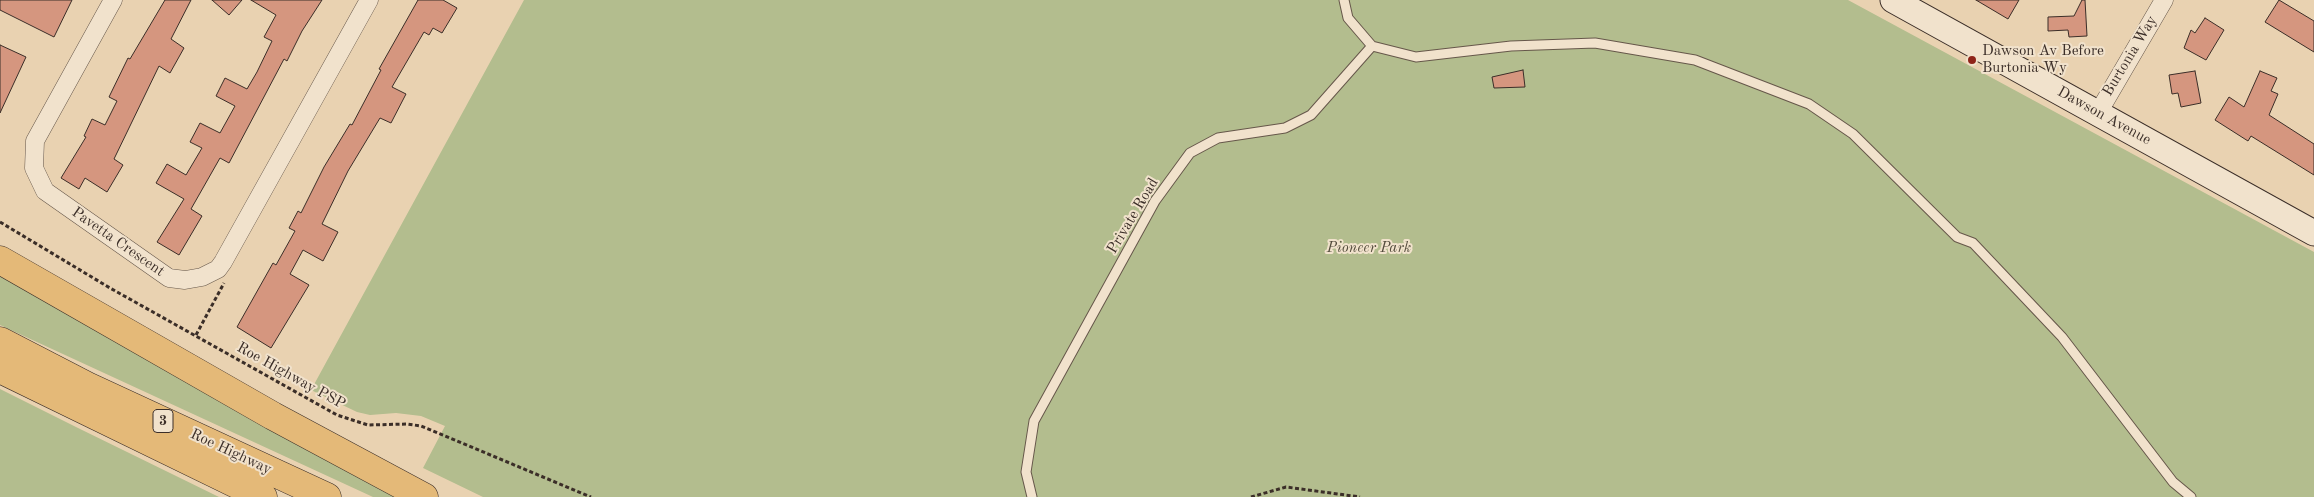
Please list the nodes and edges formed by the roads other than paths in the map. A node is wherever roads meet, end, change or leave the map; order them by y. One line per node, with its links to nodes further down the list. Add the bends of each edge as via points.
1 (113, 0): 2 (street, Pavetta Crescent, via 35,141 34,168 45,191 169,278 185,280 202,277 224,262)
2 (369, 0)
3 (1344, 0): 6 (lane, via 1348,18)
4 (2164, 0): 7 (street, Burtonia Way)
5 (1902, 2): 7 (main road, Dawson Avenue)
6 (1372, 46): 15 (lane, Private Road, via 1311,115 1285,128 1218,138 1190,153 1155,201 1034,421 1026,472); 16 (lane, via 1416,57 1511,46 1595,43 1695,60 1809,104 1853,134 1957,237 1973,243 2062,337 2173,482)
7 (2098, 113): 8 (main road, Dawson Avenue)
8 (2314, 233)
9 (0, 260): 14 (highway, via 273,416)
10 (0, 341): 13 (highway, Roe Highway / 3, via 87,386)
11 (0, 369): 12 (highway, Roe Highway / 3)
12 (263, 497)
13 (327, 497)
14 (424, 497)
15 (1032, 497)
16 (2191, 497)

